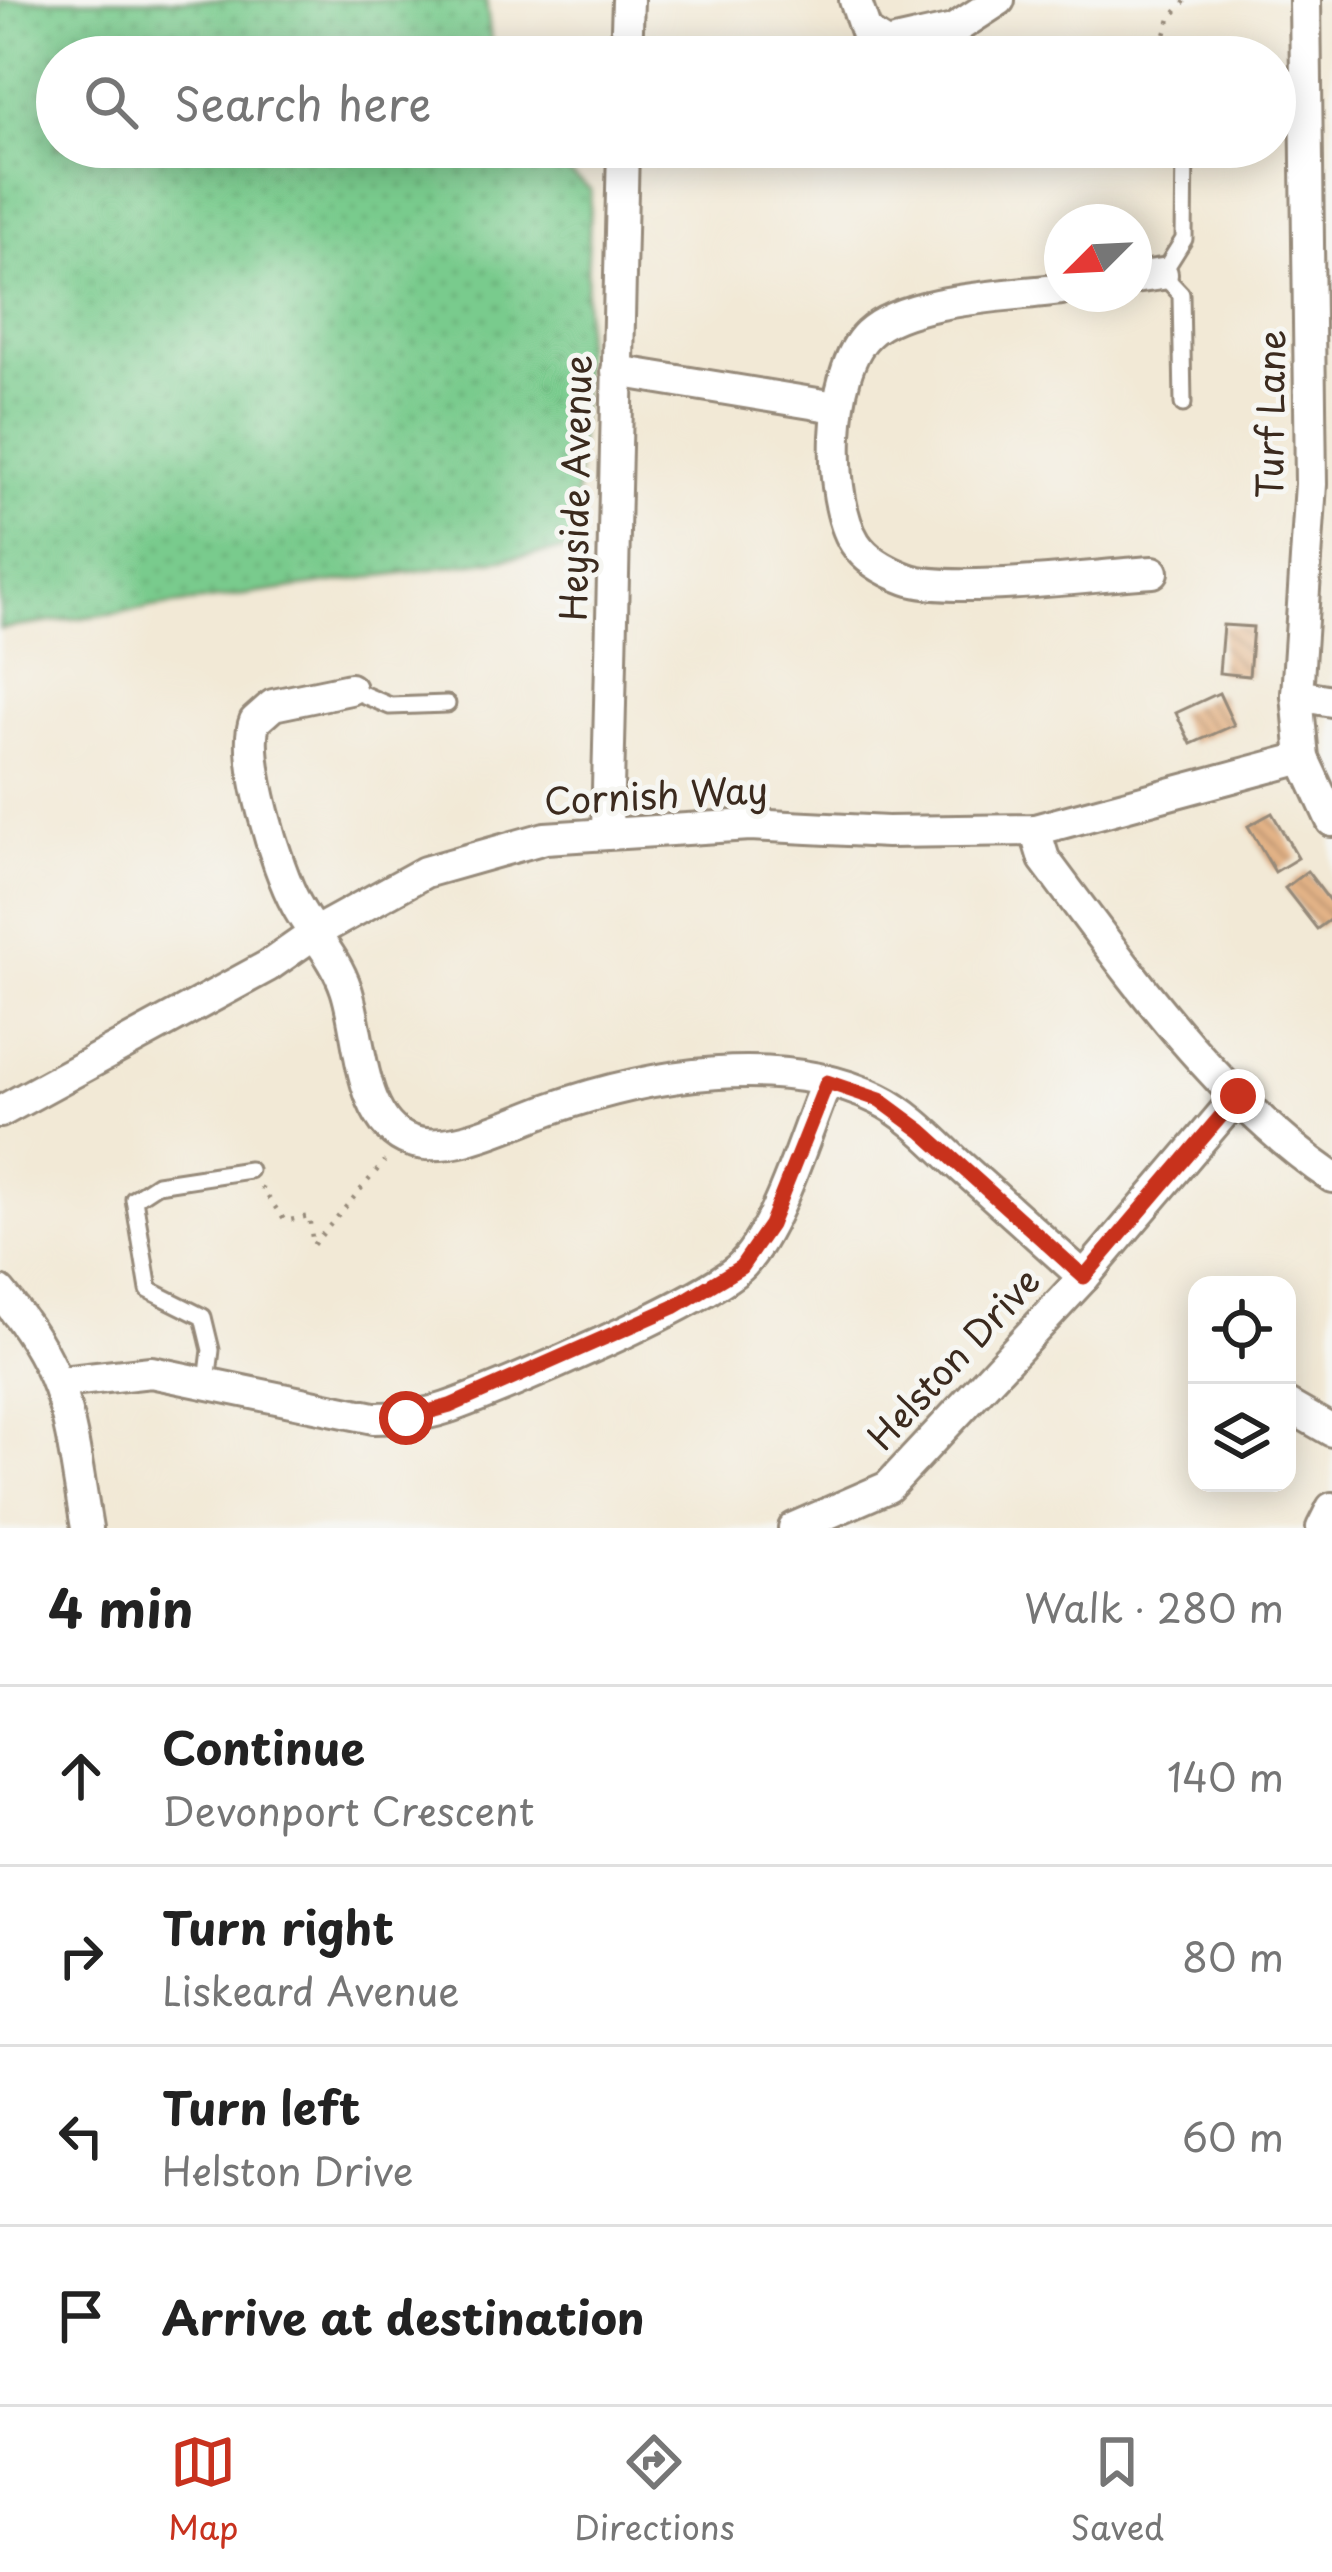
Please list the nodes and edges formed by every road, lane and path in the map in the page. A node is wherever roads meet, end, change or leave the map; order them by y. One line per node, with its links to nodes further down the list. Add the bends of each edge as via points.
1 (628, 0): 6 (street)
2 (855, 0): 7 (street)
3 (999, 0): 8 (street, via 953,30)
4 (1186, 0): 9 (path)
5 (1305, 0): 18 (street, Turf Lane)
6 (627, 36)
7 (872, 36)
8 (926, 36)
9 (1165, 36)
10 (622, 168): 15 (street, Heyside Avenue)
11 (1185, 168): 12 (lane, via 1184,239)
12 (1152, 272)
13 (1152, 278): 16 (lane, via 1181,294)
14 (1044, 292): 17 (street, via 897,316 866,335)
15 (617, 371): 17 (street); 27 (street, Heyside Avenue)
16 (1183, 404)
17 (836, 407): 19 (street, via 849,531 887,570 942,585)
18 (1322, 487): 21 (street, Turf Lane)
19 (1153, 572)
20 (350, 689): 23 (lane, via 390,706); 28 (street, via 273,705 250,733 277,859 297,907)
21 (1297, 695): 22 (street); 24 (street, Turf Lane)
22 (1332, 701)
23 (447, 704)
24 (1303, 758): 25 (street, Turf Lane); 26 (street, Cornish Way)
25 (1332, 821)
26 (1035, 830): 27 (street, Cornish Way, via 751,825); 30 (street, via 1044,859 1096,928)
27 (607, 832): 28 (street, Cornish Way, via 544,838 425,872)
28 (318, 931): 31 (street, Cornish Way); 32 (street, via 346,987 380,1116)
29 (827, 1082): 32 (street, via 683,1077 578,1099 470,1137); 35 (street, via 880,1100 922,1131); 38 (street, via 754,1252 728,1278 674,1307 406,1418)
30 (1238, 1096): 34 (street); 35 (street, Helston Drive)
31 (0, 1112)
32 (405, 1139): 33 (path, via 314,1245 309,1216 285,1220)
33 (249, 1170): 38 (lane, via 157,1184 134,1199 144,1283 159,1300 203,1317)
34 (1332, 1177)
35 (1084, 1277): 43 (street, Helston Drive, via 888,1487)
36 (0, 1292): 37 (street)
37 (61, 1382): 38 (street, via 151,1372); 42 (street)
38 (207, 1382)
39 (1296, 1410): 40 (street)
40 (1332, 1431)
41 (1332, 1508): 44 (street)
42 (87, 1528)
43 (794, 1528)
44 (1322, 1528)

